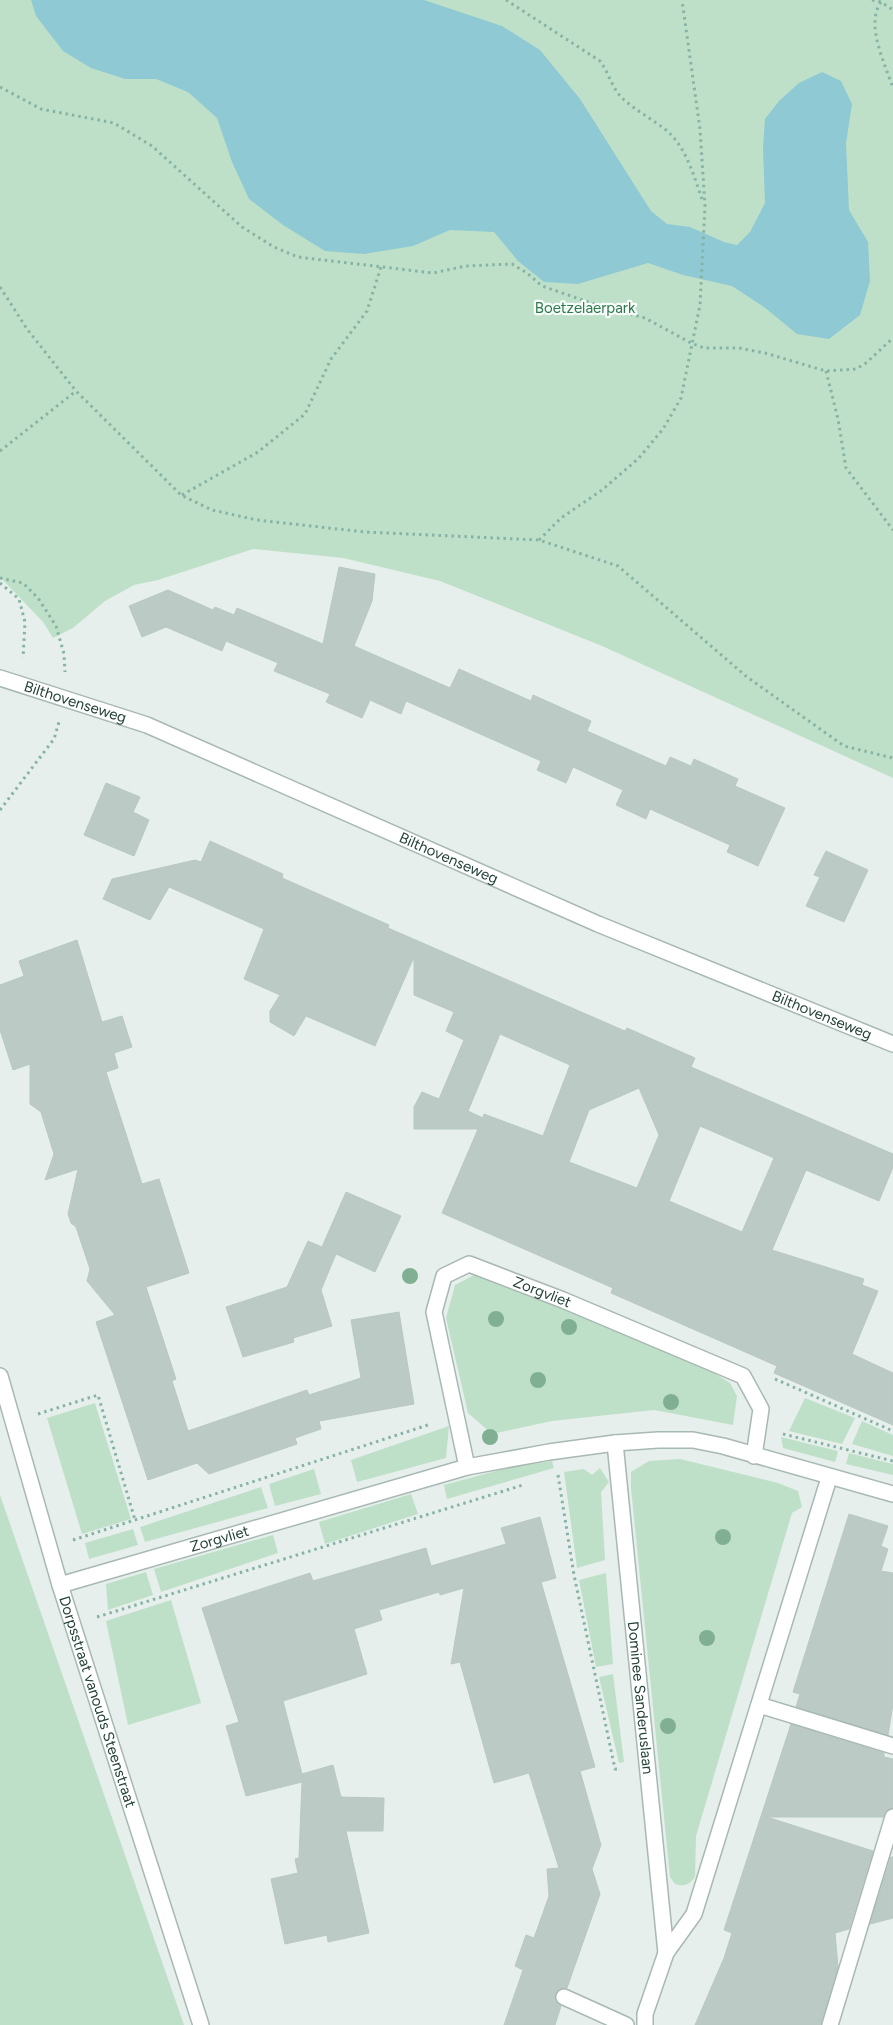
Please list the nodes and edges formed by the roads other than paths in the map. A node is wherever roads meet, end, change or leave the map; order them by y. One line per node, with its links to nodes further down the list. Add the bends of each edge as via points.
1 (0, 679): 2 (street, Bilthovenseweg, via 147,725 598,924)
2 (893, 1044)
3 (0, 1376): 9 (street, Dorpsstraat vanouds Steenstraat)
4 (615, 1443): 5 (street, Zorgvliet, via 693,1440); 6 (street, Zorgvliet); 13 (street, Dominee Sanderuslaan)
5 (754, 1456): 6 (street, Zorgvliet, via 761,1409 743,1376 469,1264 444,1276 434,1312); 7 (street, Zorgvliet)
6 (467, 1467): 9 (street, Zorgvliet)
7 (829, 1478): 8 (street, Zorgvliet); 10 (street, Dominee Sanderuslaan)
8 (893, 1494)
9 (60, 1585): 15 (street, Dorpsstraat vanouds Steenstraat)
10 (758, 1705): 11 (street); 13 (street, Dominee Sanderuslaan, via 694,1914)
11 (893, 1746)
12 (893, 1816): 18 (street)
13 (666, 1953): 17 (street, Dominee Sanderuslaan)
14 (564, 1997): 16 (street)
15 (201, 2025)
16 (626, 2025)
17 (645, 2025)
18 (830, 2025)

